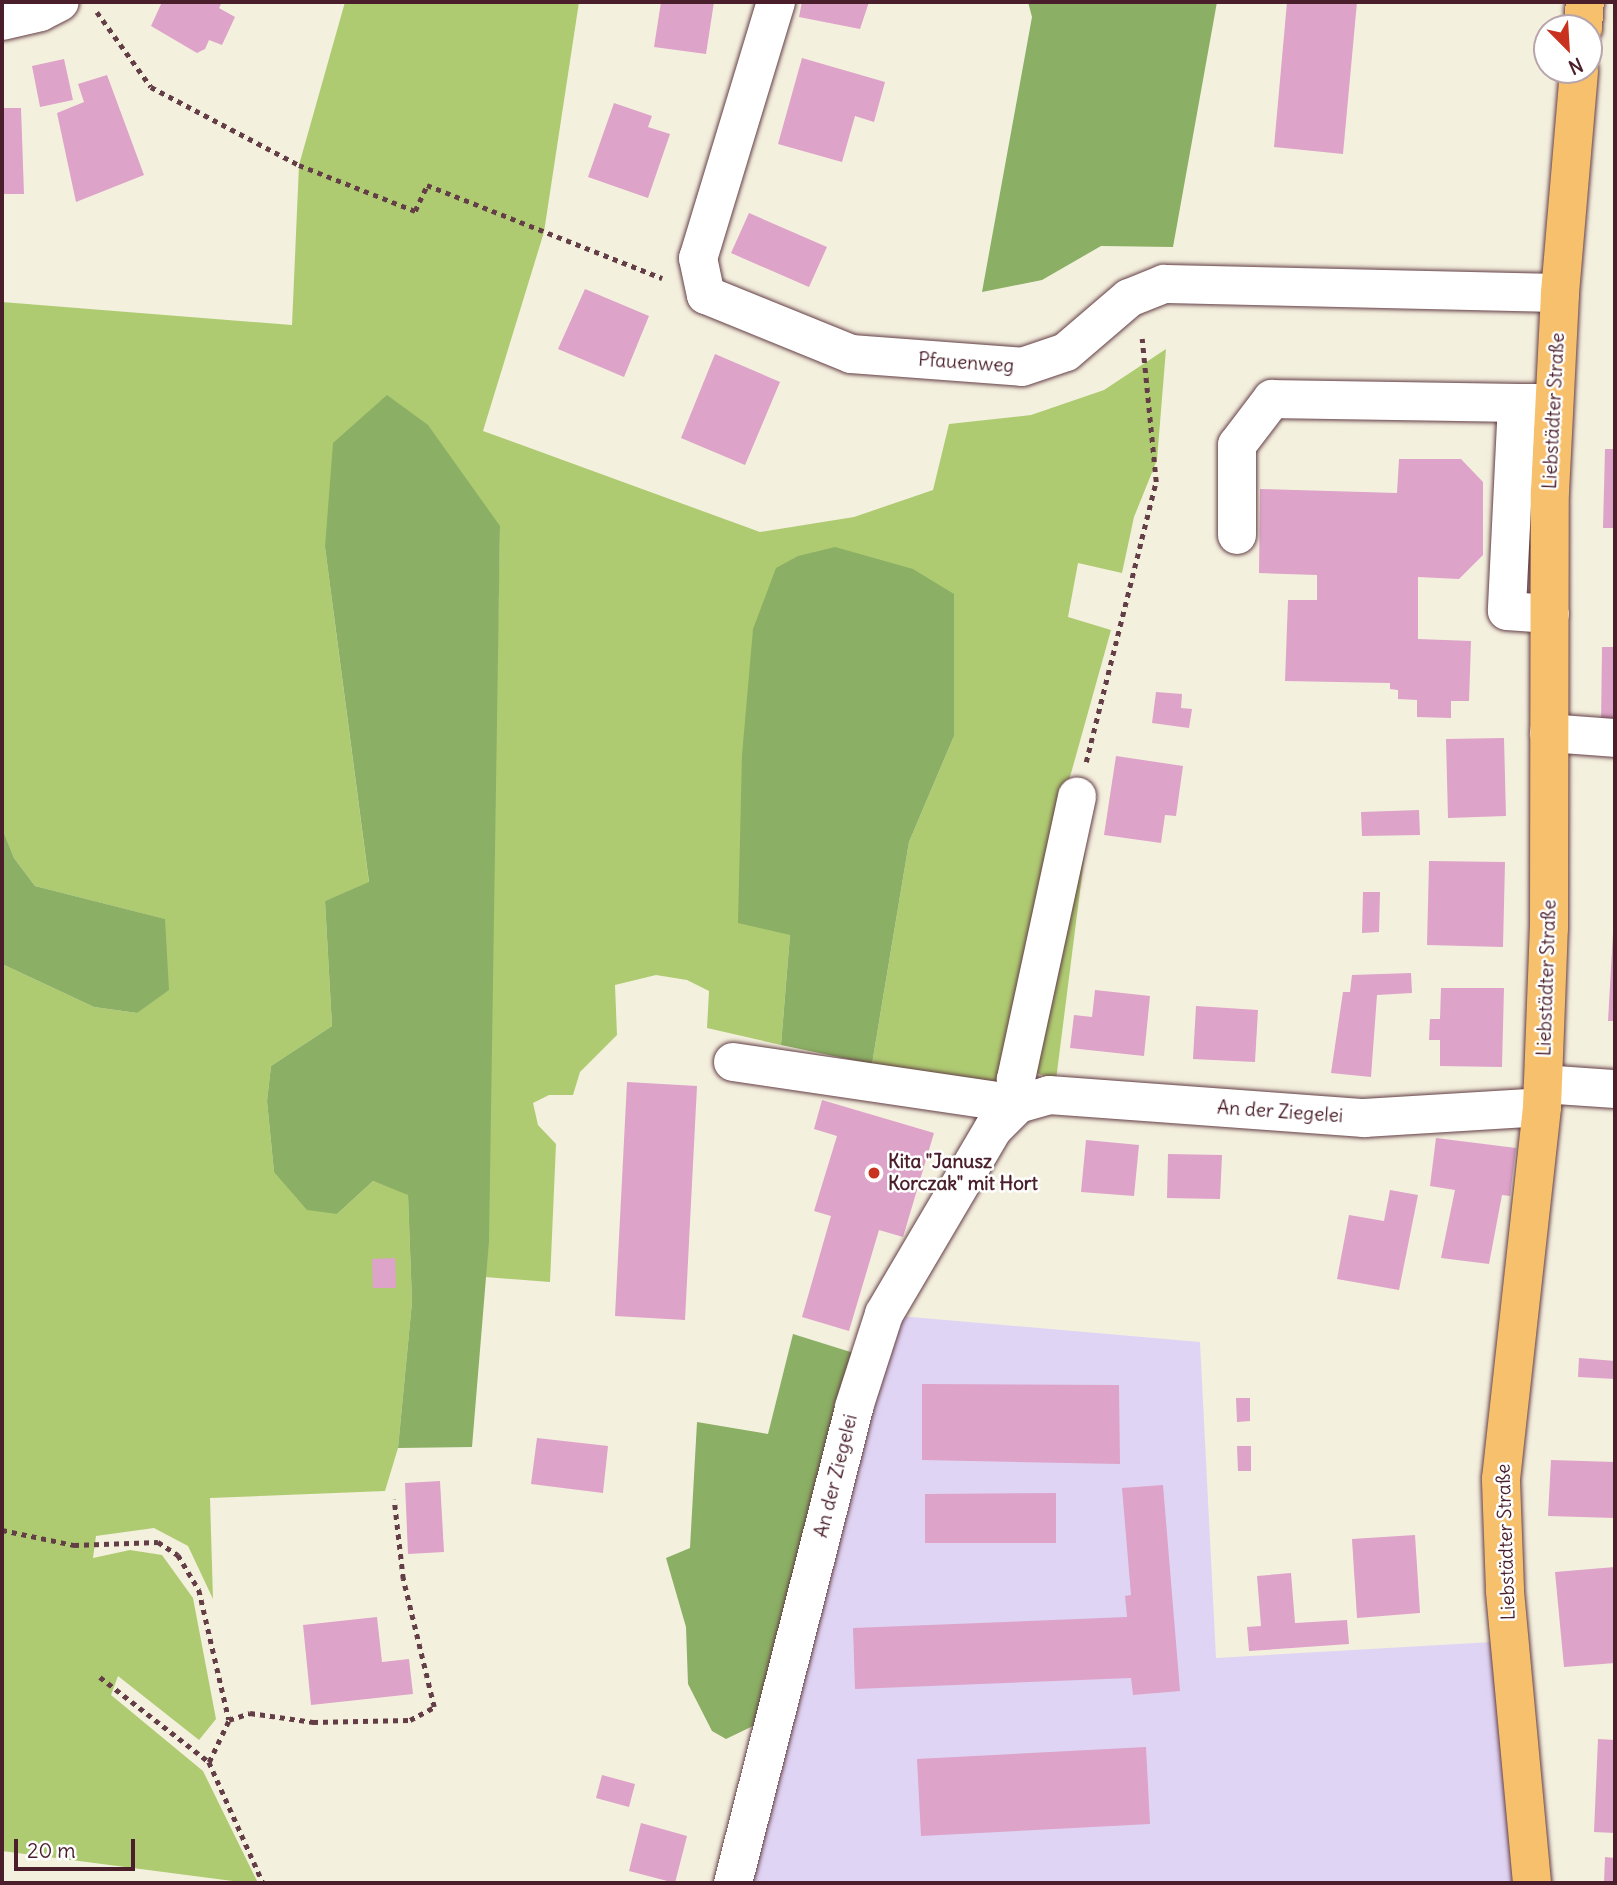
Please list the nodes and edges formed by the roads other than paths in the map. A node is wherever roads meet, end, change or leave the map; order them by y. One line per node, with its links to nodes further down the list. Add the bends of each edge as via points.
1 (60, 2): 3 (street)
2 (776, 2): 5 (street, Pfauenweg, via 698,258 706,295 851,354 1022,367 1066,352 1143,289 1164,284)
3 (2, 21)
4 (1578, 84): 5 (main road, Liebstädter Straße)
5 (1560, 293): 6 (main road, Liebstädter Straße)
6 (1555, 402): 7 (street); 9 (main road, Liebstädter Straße)
7 (1517, 403): 8 (street, via 1272,399 1237,445); 9 (street, via 1507,611)
8 (1237, 535)
9 (1550, 614): 10 (main road, Liebstädter Straße)
10 (1549, 733): 11 (street); 15 (main road, Liebstädter Straße)
11 (1615, 738)
12 (1077, 797): 16 (street, via 1016,1079)
13 (733, 1062): 16 (street)
14 (1615, 1089): 15 (street, An der Ziegelei)
15 (1543, 1095): 16 (street, An der Ziegelei, via 1364,1118 1049,1096); 18 (main road, Liebstädter Straße, via 1502,1479 1505,1590)
16 (1018, 1104): 17 (street, An der Ziegelei, via 993,1129 884,1314 854,1407)
17 (733, 1883)
18 (1532, 1883)

